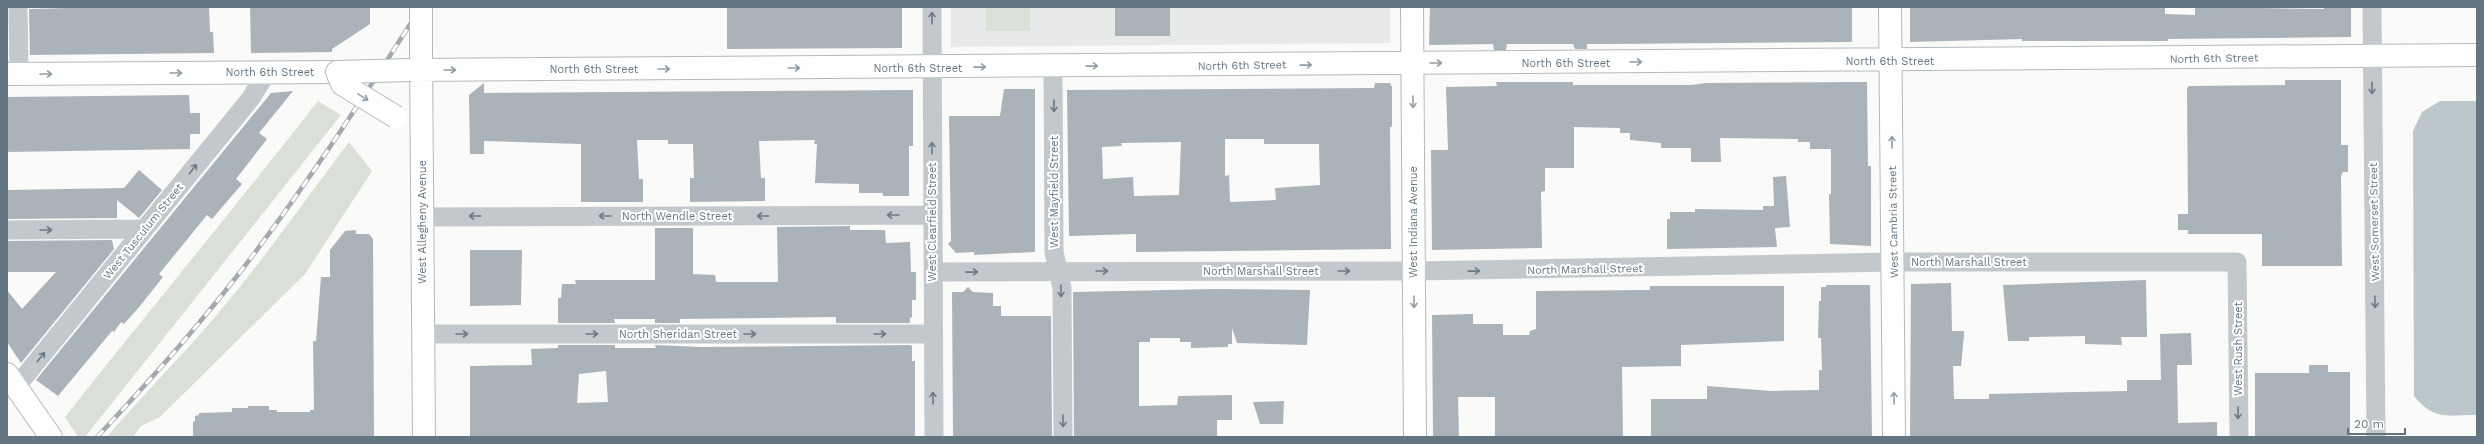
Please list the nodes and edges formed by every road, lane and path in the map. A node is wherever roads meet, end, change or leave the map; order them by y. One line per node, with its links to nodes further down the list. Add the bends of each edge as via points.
1 (18, 7): 16 (street)
2 (421, 7): 11 (street, West Allegheny Avenue, bridge)
3 (932, 7): 13 (street, West Clearfield Street, one-way to 3)
4 (1412, 7): 10 (street, West Indiana Avenue)
5 (1890, 7): 9 (street, West Cambria Street)
6 (2372, 7): 8 (street, West Somerset Street)
7 (2477, 55): 8 (street, North 6th Street)
8 (2372, 56): 9 (street, North 6th Street); 37 (street, West Somerset Street, one-way to 37)
9 (1890, 61): 10 (street, North 6th Street, one-way to 9); 22 (street, West Cambria Street, one-way to 9)
10 (1412, 64): 12 (street, North 6th Street, one-way to 10); 25 (street, West Indiana Avenue, one-way to 25)
11 (418, 65): 13 (street, North 6th Street, one-way to 13); 15 (street, North 6th Street, bridge); 17 (street, West Allegheny Avenue)
12 (1053, 67): 13 (street, North 6th Street, one-way to 12); 24 (street, West Mayfield Street, one-way to 24, via 1054,252)
13 (932, 68): 18 (street, West Clearfield Street, one-way to 13)
14 (268, 72): 15 (street, North 6th Street); 16 (street, North 6th Street, one-way to 14); 20 (street, West Tusculum Street, one-way to 14, via 251,98)
15 (337, 72): 17 (street, one-way to 17, bridge, via 342,84)
16 (13, 74)
17 (422, 133): 19 (street, West Allegheny Avenue)
18 (932, 215): 19 (street, North Wendle Street, one-way to 19); 26 (street, West Clearfield Street)
19 (422, 217): 27 (street, West Allegheny Avenue)
20 (144, 229): 21 (street, one-way to 20); 29 (street, West Tusculum Street, one-way to 20)
21 (7, 230)
22 (1894, 262): 23 (street, North Marshall Street); 25 (street, North Marshall Street, one-way to 22); 35 (street, West Cambria Street, one-way to 22)
23 (2237, 262): 36 (street, West Rush Street, one-way to 36)
24 (1059, 270): 25 (street, North Marshall Street, one-way to 25); 26 (street, North Marshall Street, one-way to 24); 33 (street, West Mayfield Street, one-way to 33)
25 (1414, 271): 34 (street, West Indiana Avenue, one-way to 34)
26 (932, 272): 28 (street, West Clearfield Street)
27 (423, 334): 28 (street, North Sheridan Street, one-way to 28); 31 (street, West Allegheny Avenue)
28 (933, 334): 32 (street, West Clearfield Street, one-way to 28)
29 (12, 381): 30 (street)
30 (46, 430)
31 (424, 437)
32 (934, 437)
33 (1063, 437)
34 (1414, 437)
35 (1894, 437)
36 (2239, 437)
37 (2376, 437)

